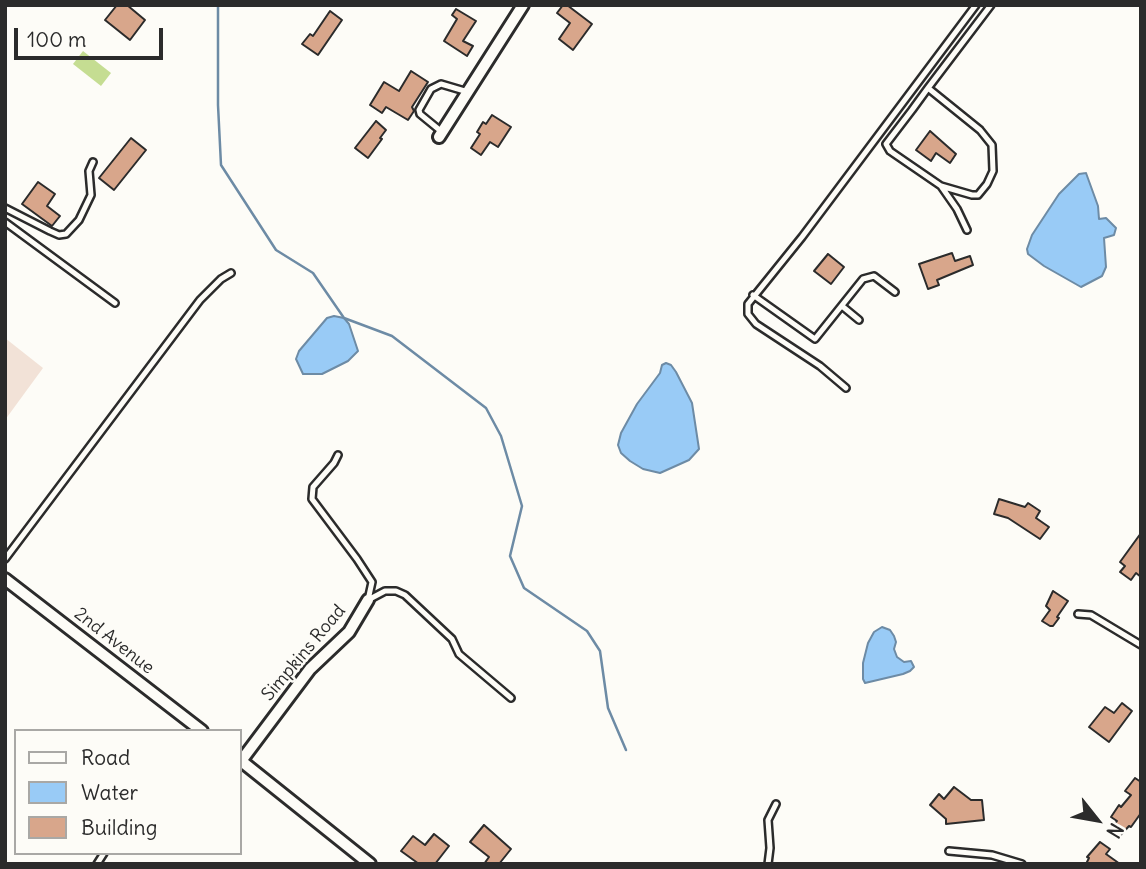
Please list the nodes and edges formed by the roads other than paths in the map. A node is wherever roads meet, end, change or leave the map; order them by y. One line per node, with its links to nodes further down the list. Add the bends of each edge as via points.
1 (523, 5): 5 (street)
2 (976, 5): 14 (lane)
3 (991, 5): 4 (lane)
4 (928, 88): 8 (lane, via 886,144); 8 (lane, via 988,138 995,157 993,171 978,195)
5 (468, 92): 6 (street); 6 (lane, via 441,84 431,89 419,114)
6 (440, 135)
7 (93, 162): 9 (lane, via 89,171 92,195 66,234 59,235)
8 (941, 186): 11 (lane)
9 (5, 208)
10 (5, 222): 15 (lane)
11 (967, 230)
12 (231, 273): 20 (lane, via 200,300)
13 (895, 292): 16 (lane, via 869,276)
14 (753, 295): 16 (lane, via 815,339); 18 (lane, via 747,310 756,324)
15 (115, 303)
16 (842, 306): 17 (lane)
17 (859, 320)
18 (846, 388)
19 (338, 455): 22 (lane, via 313,487 312,499 372,582)
20 (5, 559)
21 (7, 584): 26 (street, 2nd Avenue)
22 (368, 600): 25 (lane, via 385,592 405,595 452,639 459,654); 27 (street, Simpkins Road, via 349,632 310,669)
23 (1078, 614): 24 (lane, via 1091,615)
24 (1141, 645)
25 (510, 698)
26 (198, 729)
27 (242, 758)
28 (242, 763): 31 (street)
29 (776, 804): 32 (lane, via 768,820)
30 (949, 851): 33 (lane, via 992,855)
31 (370, 864)
32 (768, 864)
33 (1022, 864)

